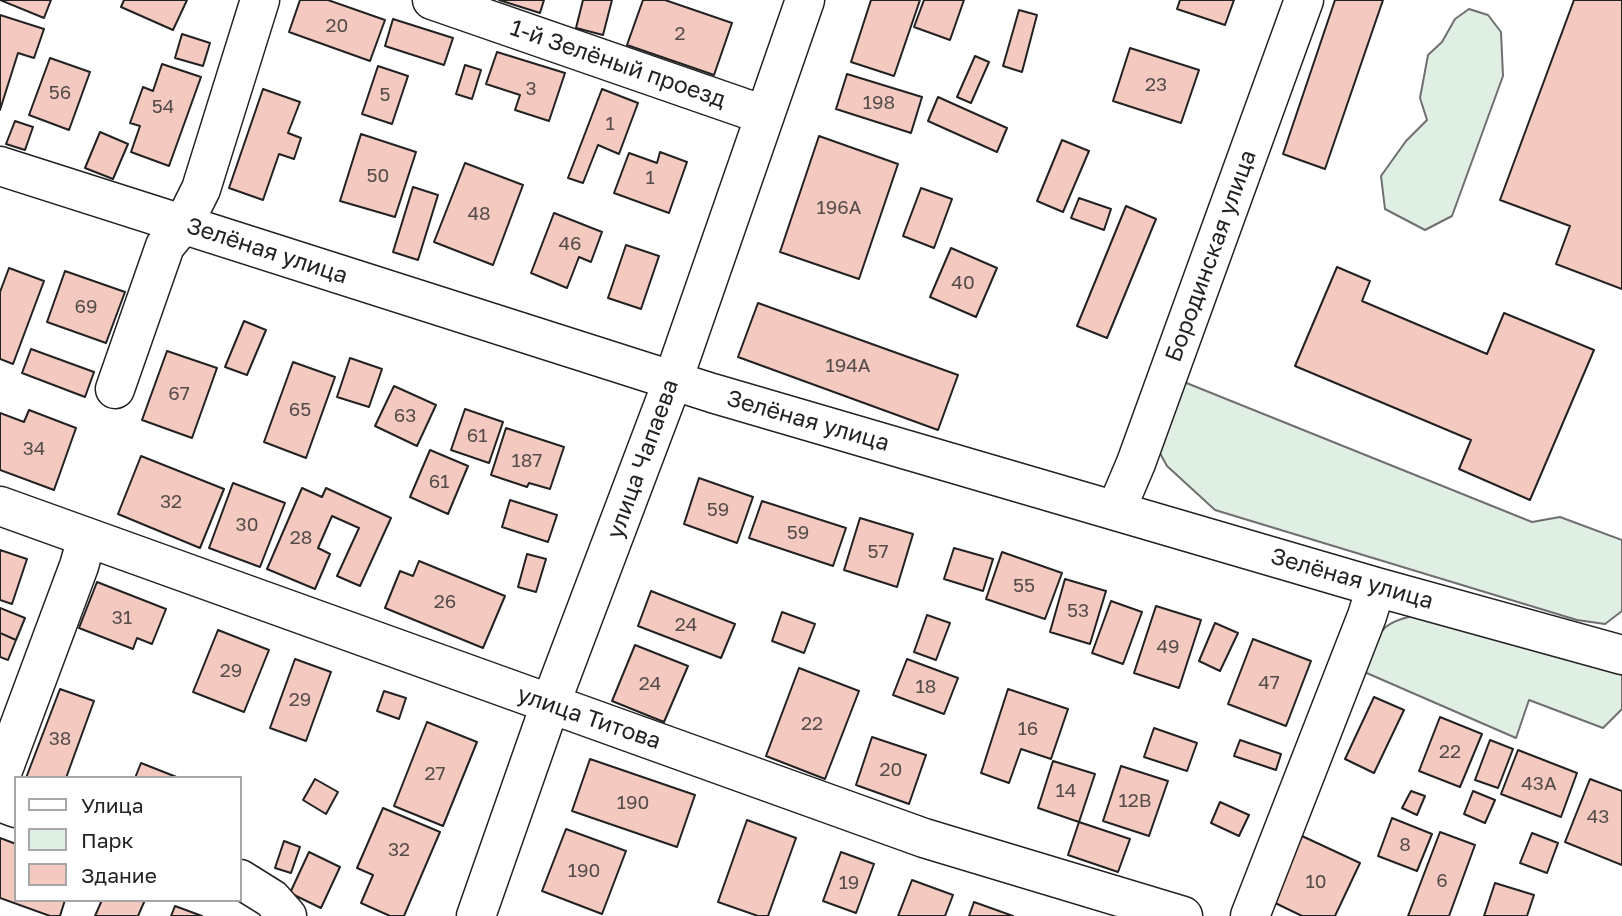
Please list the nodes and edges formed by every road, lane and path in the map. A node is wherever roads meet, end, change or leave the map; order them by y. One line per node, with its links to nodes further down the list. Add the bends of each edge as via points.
1 (260, 0): 7 (street, via 201,189)
2 (432, 0): 5 (street, 1-й Зелёный проезд)
3 (806, 0): 5 (street, улица Чапаева)
4 (1304, 0): 11 (street, Бородинская улица)
5 (764, 115): 8 (street, улица Чапаева)
6 (0, 166): 7 (street, Зелёная улица)
7 (184, 223): 8 (street, Зелёная улица); 9 (street, via 165,246)
8 (673, 380): 11 (street, Зелёная улица); 15 (street, улица Чапаева)
9 (115, 389)
10 (0, 506): 12 (street, улица Титова)
11 (1116, 510): 13 (street, Зелёная улица)
12 (87, 538): 15 (street, улица Титова); 16 (street)
13 (1376, 587): 14 (street, Зелёная улица); 21 (street)
14 (1622, 655)
15 (551, 705): 19 (street, улица Чапаева); 20 (street, улица Титова, via 925,838)
16 (0, 778)
17 (242, 879): 18 (street, via 272,899)
18 (287, 916)
19 (476, 916)
20 (1183, 916)
21 (1250, 916)

